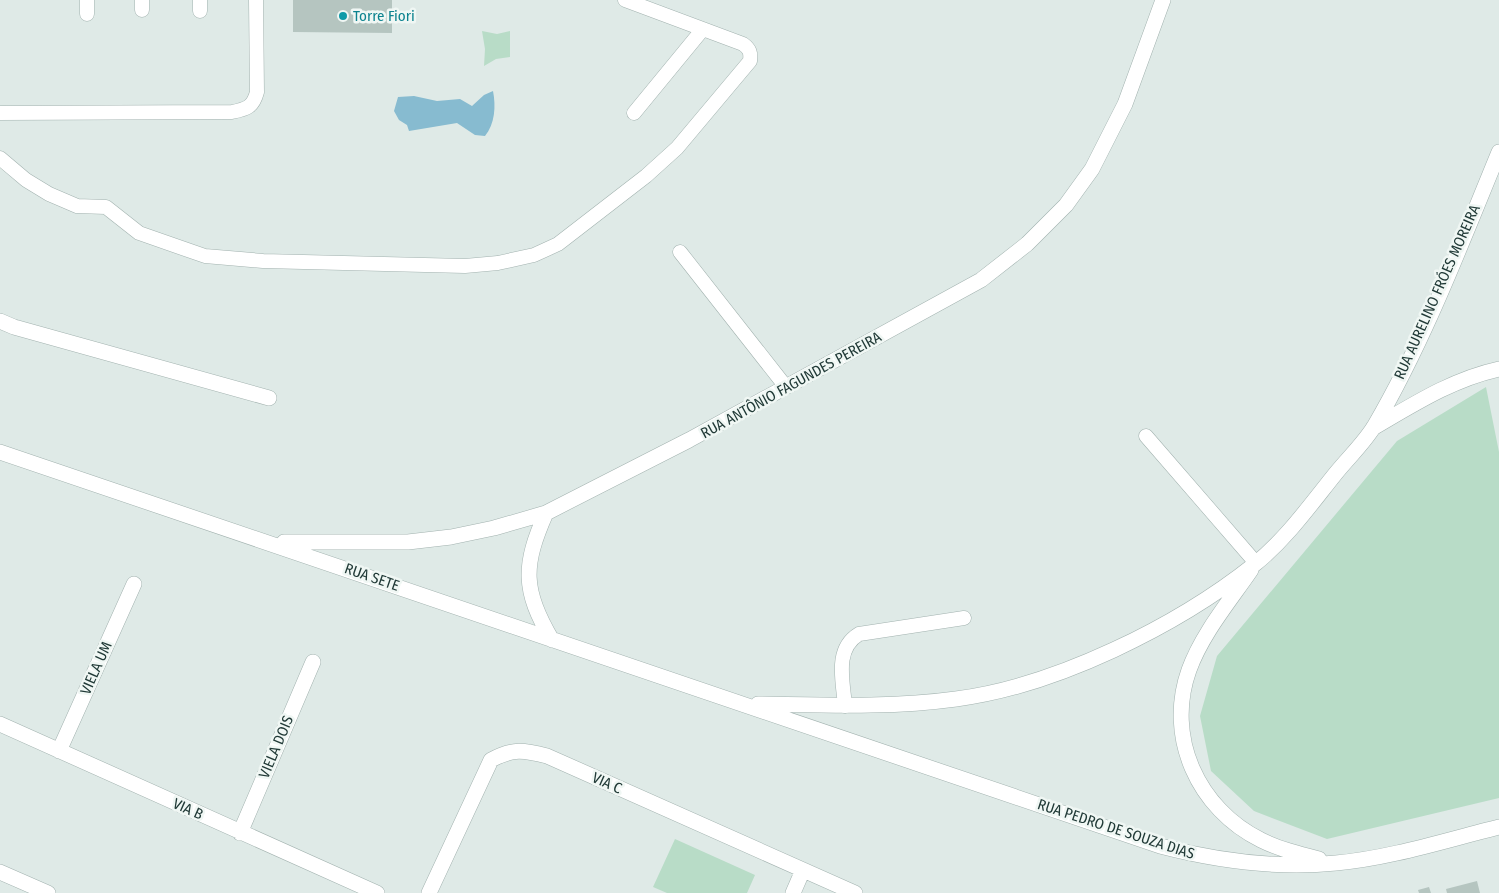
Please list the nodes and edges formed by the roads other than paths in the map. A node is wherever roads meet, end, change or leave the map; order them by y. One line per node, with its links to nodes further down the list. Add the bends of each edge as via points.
1 (88, 0): 5 (lane)
2 (256, 0): 7 (lane, via 257,92 254,103 246,109 232,112)
3 (625, 0): 6 (lane)
4 (1162, 0): 14 (street, RUA ANTÔNIO FAGUNDES PEREIRA, via 1125,104 1092,169 1066,206 1027,244 981,280)
5 (88, 14)
6 (703, 29): 8 (lane); 10 (lane, via 743,44 751,54 745,68 705,116 646,176 558,244 534,255 498,263 465,266 255,261 205,256 139,233 106,207 77,206 49,194)
7 (0, 113)
8 (634, 113)
9 (1499, 152): 16 (street, RUA AURELINO FRÓES MOREIRA, via 1425,328)
10 (0, 158)
11 (680, 252): 14 (lane)
12 (0, 321): 15 (street)
13 (1499, 369): 16 (street, via 1480,373 1436,392)
14 (786, 387): 19 (street, RUA ANTÔNIO FAGUNDES PEREIRA)
15 (269, 398)
16 (1373, 428): 21 (street, RUA AURELINO FRÓES MOREIRA, via 1302,517)
17 (1146, 436): 21 (lane)
18 (0, 452): 20 (street, RUA SETE)
19 (546, 513): 20 (street, RUA ANTÔNIO FAGUNDES PEREIRA, via 494,528 408,542); 24 (street, via 529,560 529,589 539,618)
20 (268, 542): 24 (street, RUA SETE)
21 (1256, 563): 27 (street, RUA AURELINO FRÓES MOREIRA, via 1150,632 1076,666 1020,685 959,699); 32 (street, via 1204,639 1189,671 1180,708 1184,748 1198,783 1223,815 1260,840 1290,852)
22 (134, 584): 29 (street, VIELA UM)
23 (964, 618): 27 (lane, via 858,634 849,640 842,654)
24 (552, 640): 26 (street, RUA SETE)
25 (313, 662): 31 (street, VIELA DOIS)
26 (744, 704): 27 (street, RUA AURELINO FRÓES MOREIRA); 32 (street, RUA PEDRO DE SOUZA DIAS, via 1160,846 1201,857 1282,865)
27 (845, 706)
28 (0, 724): 29 (street, VIA B)
29 (58, 751): 31 (street, VIA B)
30 (1499, 827): 32 (street, RUA PEDRO DE SOUZA DIAS, via 1379,857)
31 (240, 833): 36 (street, VIA B)
32 (1337, 863)
33 (803, 870): 37 (street, VIA C, via 547,756 526,750 506,752 491,760); 38 (street); 39 (street, VIA C)
34 (0, 872): 35 (street)
35 (48, 893)
36 (377, 893)
37 (428, 893)
38 (792, 893)
39 (855, 893)

